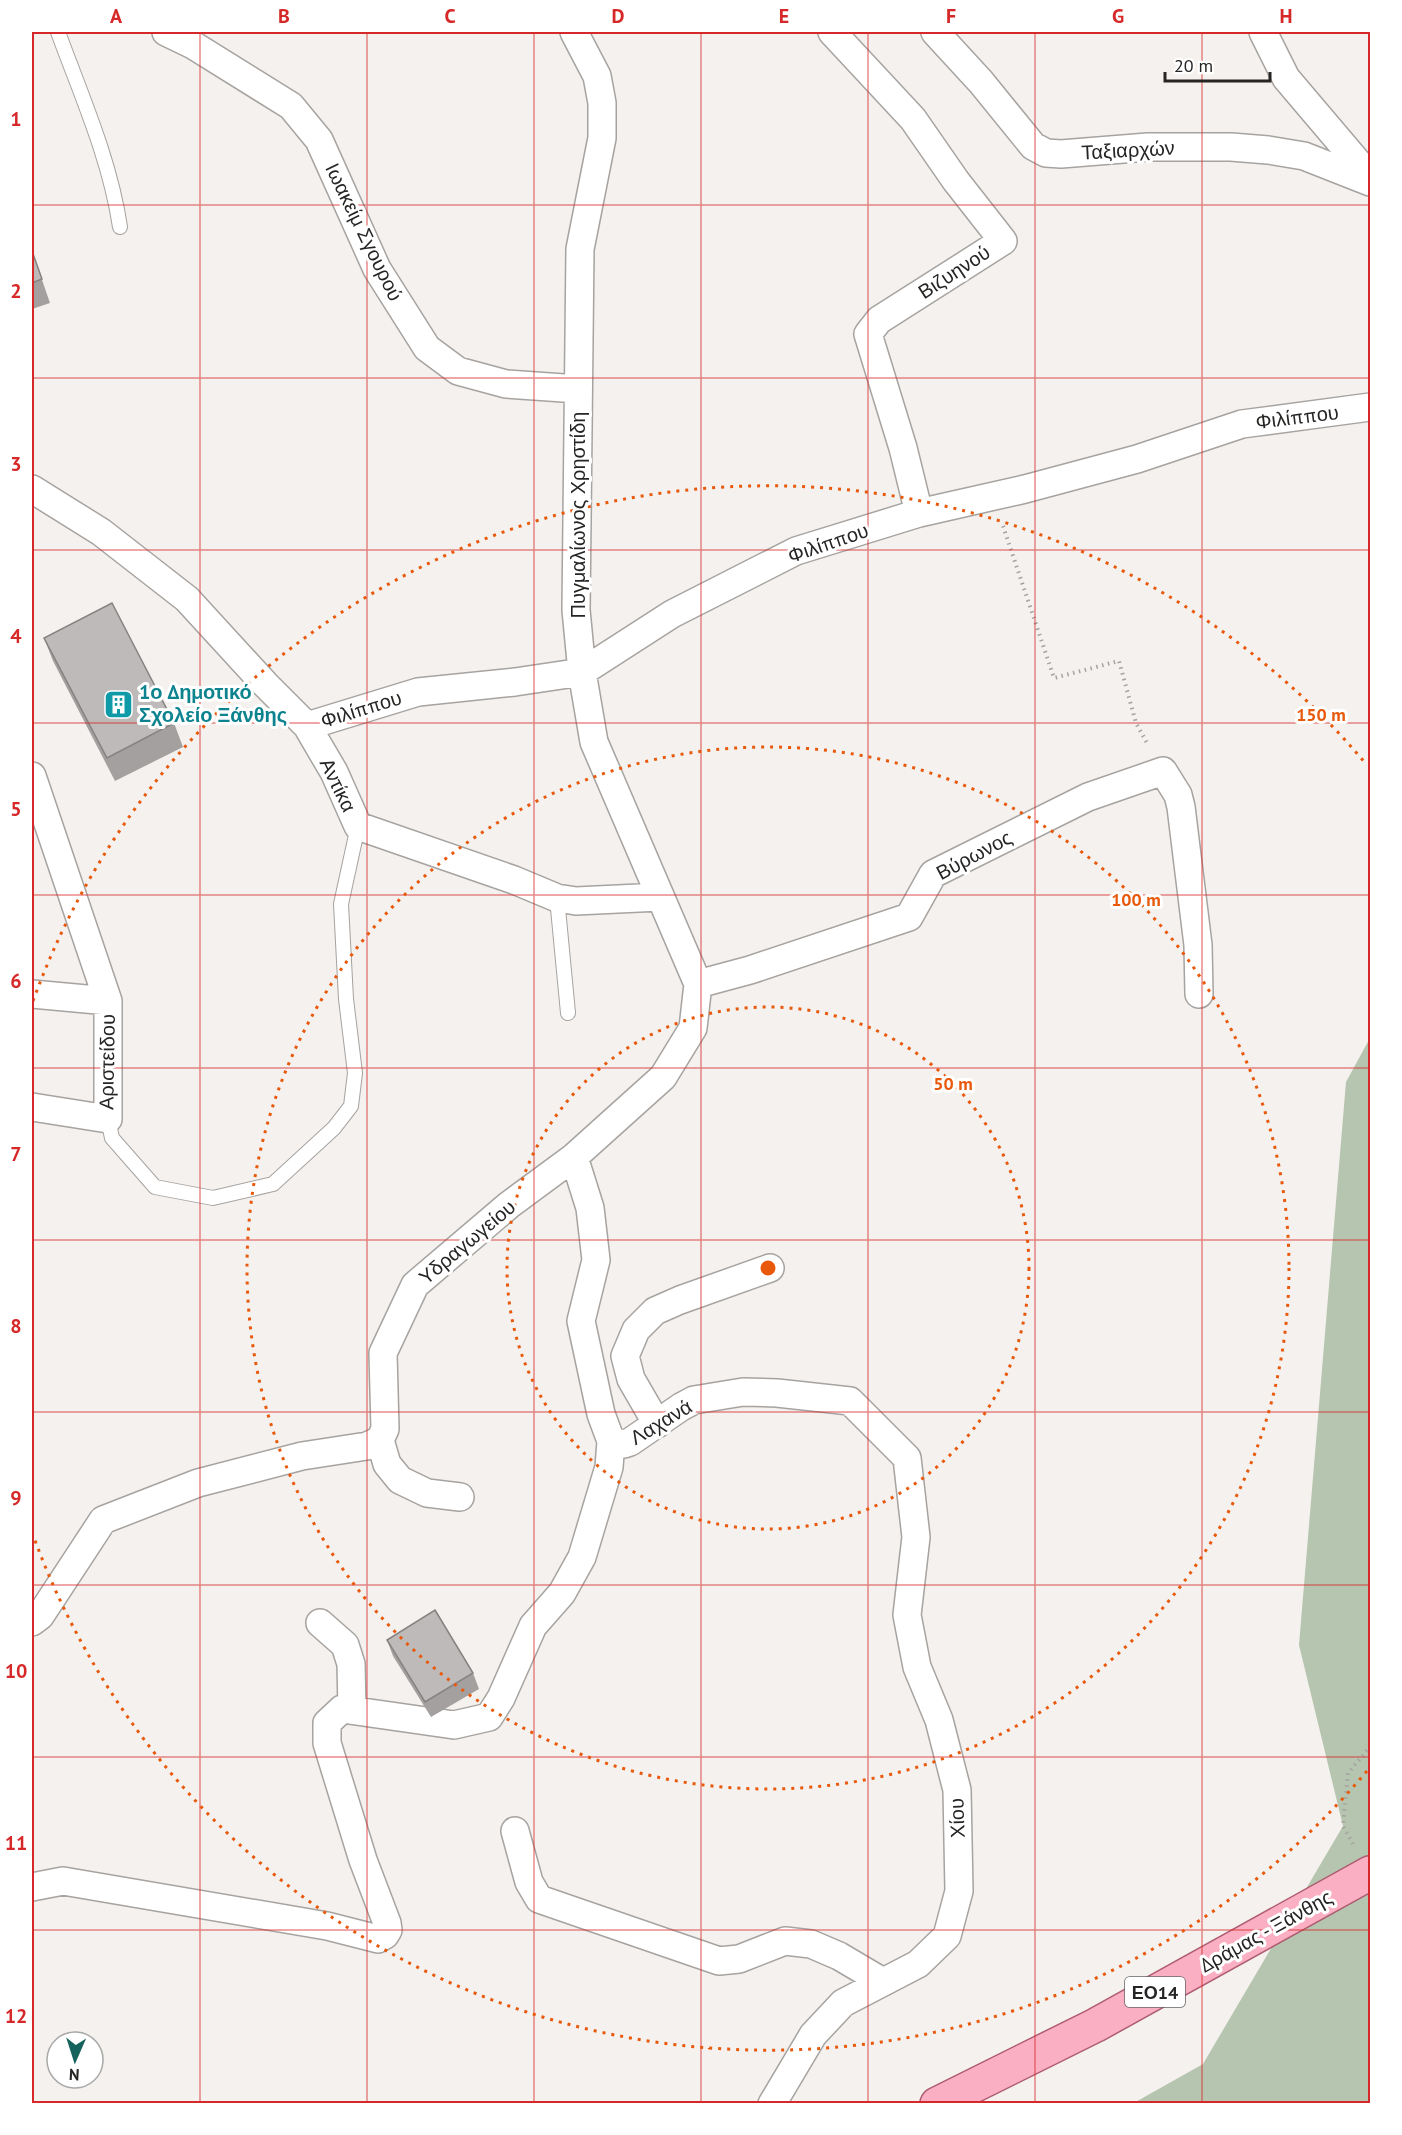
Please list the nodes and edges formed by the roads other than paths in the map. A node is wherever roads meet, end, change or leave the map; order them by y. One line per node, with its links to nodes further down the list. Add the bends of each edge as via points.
1 (58, 32): 9 (lane, via 107,165)
2 (166, 32): 10 (street, Ιωακείμ Σγουρού, via 291,106 319,140 377,269 427,348 458,371 506,384)
3 (574, 32): 10 (street, Πυγμαλίωνος Χρηστίδη, via 597,76 602,103 602,138 580,249)
4 (832, 32): 13 (street, Βιζυηνού, via 913,119 1003,241 879,320 868,334 901,438)
5 (935, 32): 8 (street, Ταξιαρχών, via 1033,146 1046,153 1148,147 1268,150 1304,156)
6 (1263, 32): 7 (street, via 1286,78)
7 (1371, 177)
8 (1371, 182)
9 (120, 227)
10 (578, 389): 14 (street, Πυγμαλίωνος Χρηστίδη, via 576,610)
11 (1371, 407): 13 (street, Φιλίππου, via 1242,424 1137,459)
12 (32, 489): 15 (street, Αντίκα, via 101,532 187,598)
13 (919, 513): 14 (street, Φιλίππου, via 796,551 672,614)
14 (582, 672): 15 (street, Φιλίππου, via 418,692); 18 (street, Πυγμαλίωνος Χρηστίδη, via 594,742)
15 (307, 726): 17 (street, Αντίκα, via 334,772)
16 (32, 776): 23 (street, Αριστείδου)
17 (358, 826): 19 (street, Αντίκα); 26 (lane, via 341,904 355,1073 351,1106 334,1128 273,1184 213,1197 155,1187 112,1138)
18 (660, 897): 19 (street, Αντίκα, via 576,901); 20 (street, Πυγμαλίωνος Χρηστίδη)
19 (557, 898): 24 (lane)
20 (698, 984): 22 (street, Βύρωνος, via 909,917 933,873 1088,797 1163,771 1181,807); 27 (street, Υδραγωγείου, via 693,1028 663,1077)
21 (32, 994): 23 (street)
22 (1200, 994)
23 (108, 1001): 26 (street, Αριστείδου)
24 (568, 1013)
25 (32, 1107): 26 (street, Αριστείδου)
26 (108, 1119)
27 (574, 1157): 30 (street, Υδραγωγείου, via 509,1205 415,1285 383,1353 385,1429); 31 (street, Λαχανά, via 590,1208 596,1260 581,1321 601,1414)
28 (770, 1268): 29 (street, via 655,1311 636,1330 625,1356 631,1379)
29 (657, 1424): 31 (street, Λαχανά, via 630,1442); 32 (street, Λαχανά, via 694,1400 743,1392 850,1401)
30 (380, 1440): 33 (street, via 387,1464 400,1480 427,1493); 34 (street, via 367,1446 302,1455 198,1483 103,1520 40,1616)
31 (611, 1441): 36 (street, via 609,1467 582,1557 562,1593 533,1626 489,1717 454,1725)
32 (908, 1458): 40 (street, Χίου, via 916,1537 907,1615 917,1667 939,1720 957,1790 959,1891 947,1936 918,1964)
33 (460, 1497)
34 (32, 1622)
35 (320, 1623): 36 (street, via 345,1645 351,1664)
36 (352, 1710): 39 (street, via 342,1709 327,1723 327,1743 387,1923 388,1930 378,1939 327,1926 63,1881)
37 (515, 1831): 40 (street, via 528,1882 539,1899 719,1961 739,1959 785,1941 811,1944)
38 (1370, 1873): 42 (main road, Δράμας - Ξάνθης / ΕΟ14, via 1096,2025)
39 (32, 1887)
40 (884, 1982): 41 (street, Χίου, via 843,2003 813,2035)
41 (772, 2103)
42 (937, 2103)

